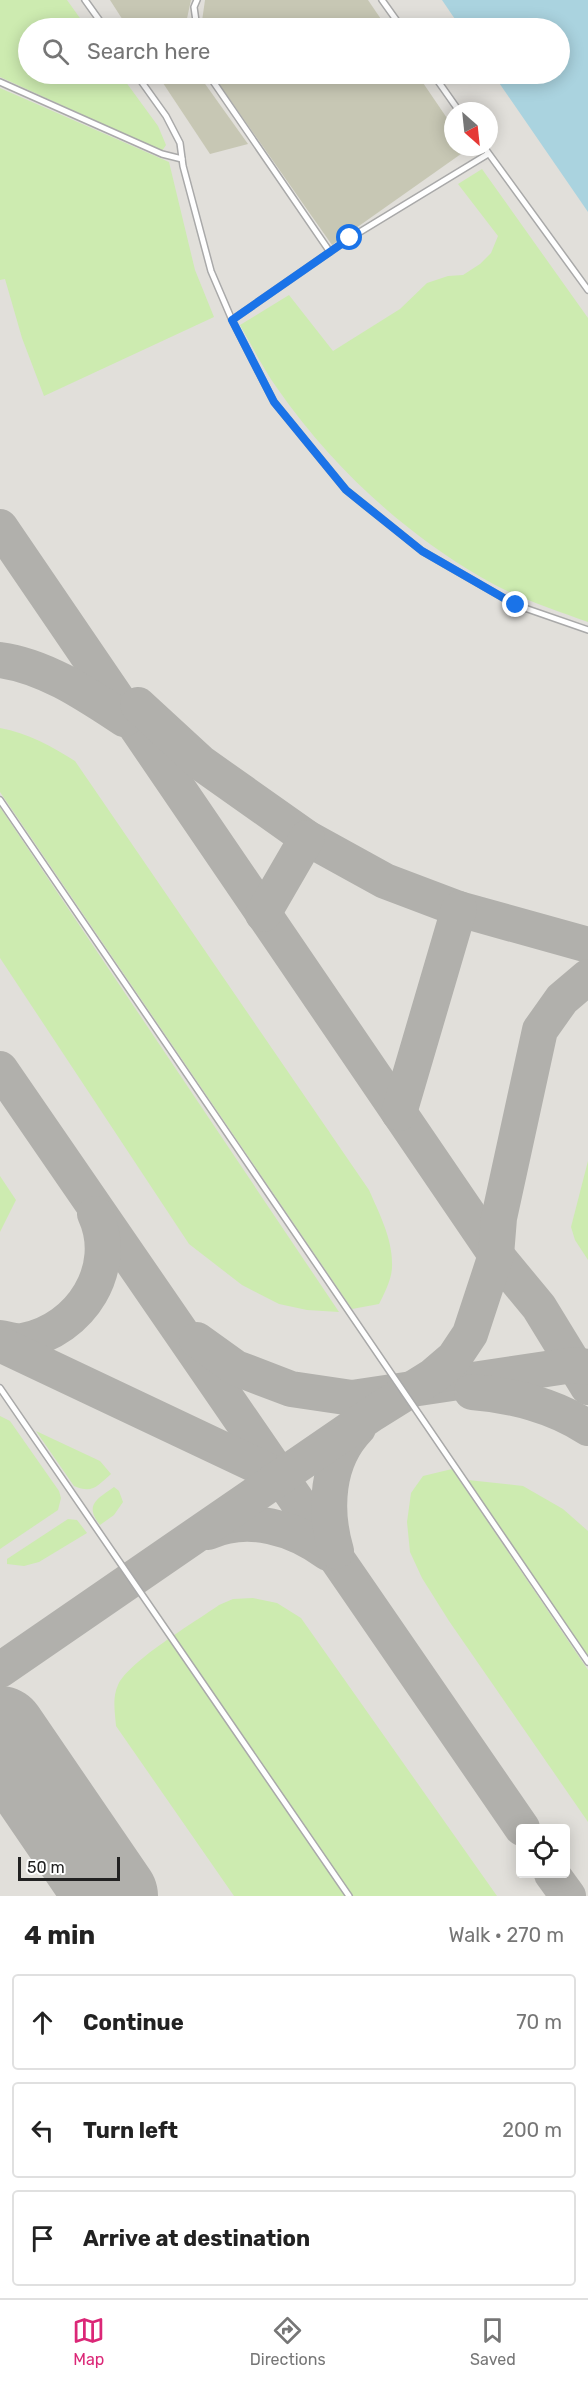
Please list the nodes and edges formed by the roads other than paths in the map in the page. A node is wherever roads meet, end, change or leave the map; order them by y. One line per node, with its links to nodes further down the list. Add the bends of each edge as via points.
1 (85, 0): 4 (lane)
2 (197, 0): 5 (lane)
3 (382, 0): 6 (lane)
4 (98, 18)
5 (196, 18)
6 (395, 18)
7 (0, 82): 14 (lane, via 162,154)
8 (143, 84): 14 (lane, via 180,143)
9 (215, 84): 15 (lane)
10 (440, 84): 11 (lane)
11 (453, 102)
12 (485, 156): 15 (lane)
13 (489, 156): 16 (lane)
14 (182, 159): 17 (lane, via 211,271)
15 (330, 252): 17 (lane)
16 (588, 290)
17 (232, 320): 18 (lane, via 274,402 346,490 422,551 516,605)
18 (588, 630)
19 (0, 800): 21 (lane)
20 (0, 1388): 22 (lane)
21 (588, 1662)
22 (349, 1896)

